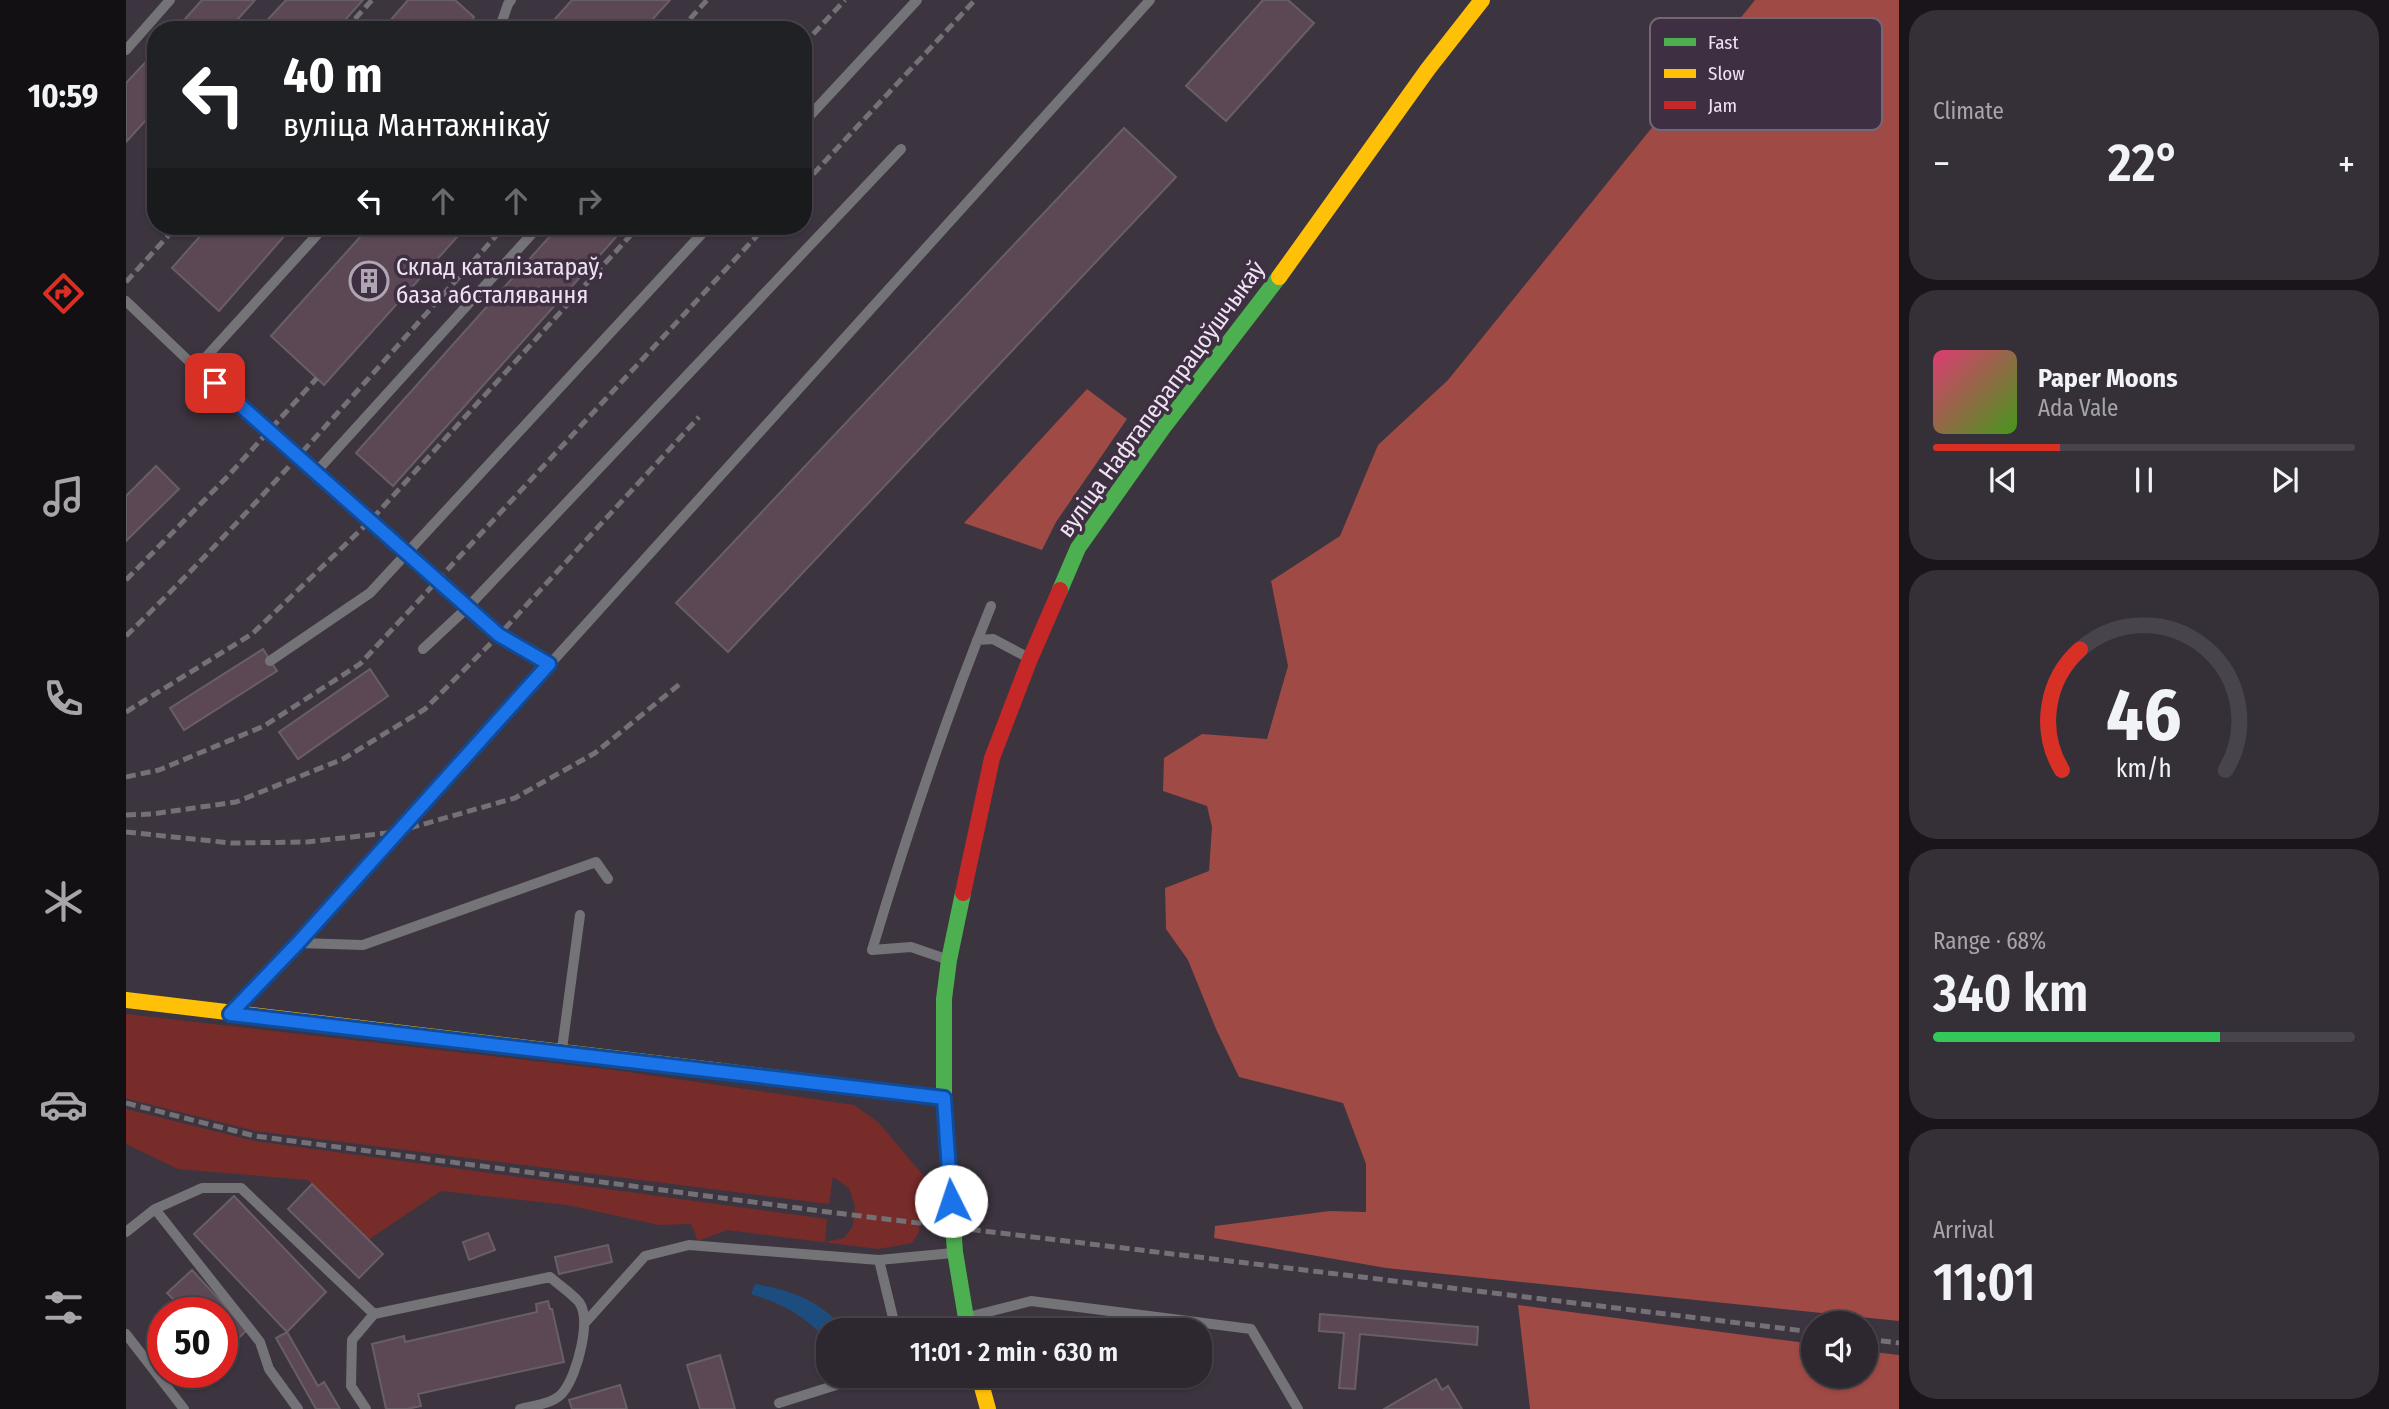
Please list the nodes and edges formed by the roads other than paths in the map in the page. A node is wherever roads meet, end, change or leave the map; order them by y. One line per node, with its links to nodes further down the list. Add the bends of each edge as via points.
1 (170, 0): 6 (lane)
2 (511, 0): 7 (lane)
3 (917, 0): 10 (lane)
4 (1150, 0): 25 (lane)
5 (1482, 0): 23 (street, вуліца Нафтаперапрацоўшчыкаў, via 1078,548)
6 (152, 21)
7 (502, 21)
8 (147, 26): 9 (lane)
9 (126, 50)
10 (812, 114)
11 (901, 149): 20 (lane)
12 (317, 235): 16 (lane)
13 (531, 235): 17 (lane)
14 (701, 235): 18 (lane)
15 (126, 301): 16 (lane)
16 (196, 368): 17 (lane)
17 (316, 472): 18 (lane)
18 (407, 555): 20 (lane); 24 (lane, via 370,593)
19 (990, 606): 21 (lane)
20 (467, 608): 22 (lane); 25 (lane, via 499,635)
21 (977, 640): 23 (lane, via 993,639); 29 (lane, via 872,950 911,947)
22 (423, 649)
23 (1030, 659): 29 (street, вуліца Нафтаперапрацоўшчыкаў, via 992,758)
24 (270, 661)
25 (549, 664): 28 (lane)
26 (608, 879): 28 (lane, via 596,862 363,944)
27 (580, 915): 32 (lane)
28 (298, 943): 31 (lane)
29 (949, 960): 33 (street, вуліца Нафтаперапрацоўшчыкаў, via 944,999)
30 (126, 1000): 31 (street)
31 (230, 1014): 32 (street)
32 (562, 1052): 33 (street)
33 (944, 1098): 36 (street, вуліца Нафтаперапрацоўшчыкаў)
34 (155, 1209): 35 (lane); 38 (lane, via 202,1188 241,1188); 51 (lane, via 260,1342 269,1369)
35 (126, 1232)
36 (955, 1252): 37 (lane); 40 (street, вуліца Нафтаперапрацоўшчыкаў)
37 (879, 1260): 39 (lane); 43 (lane, via 690,1245 645,1256)
38 (374, 1314): 43 (lane, via 550,1277 580,1303); 52 (lane, via 352,1340 351,1386)
39 (893, 1318)
40 (966, 1318)
41 (984, 1318): 42 (lane, via 1031,1301)
42 (1165, 1318)
43 (584, 1324): 49 (lane, via 578,1363 564,1392)
44 (1212, 1324): 55 (lane, via 1251,1329)
45 (126, 1334): 50 (lane)
46 (825, 1388): 48 (lane)
47 (982, 1388): 54 (street)
48 (779, 1402)
49 (551, 1405): 53 (lane)
50 (184, 1409)
51 (298, 1409)
52 (366, 1409)
53 (520, 1409)
54 (988, 1409)
55 (1298, 1409)

